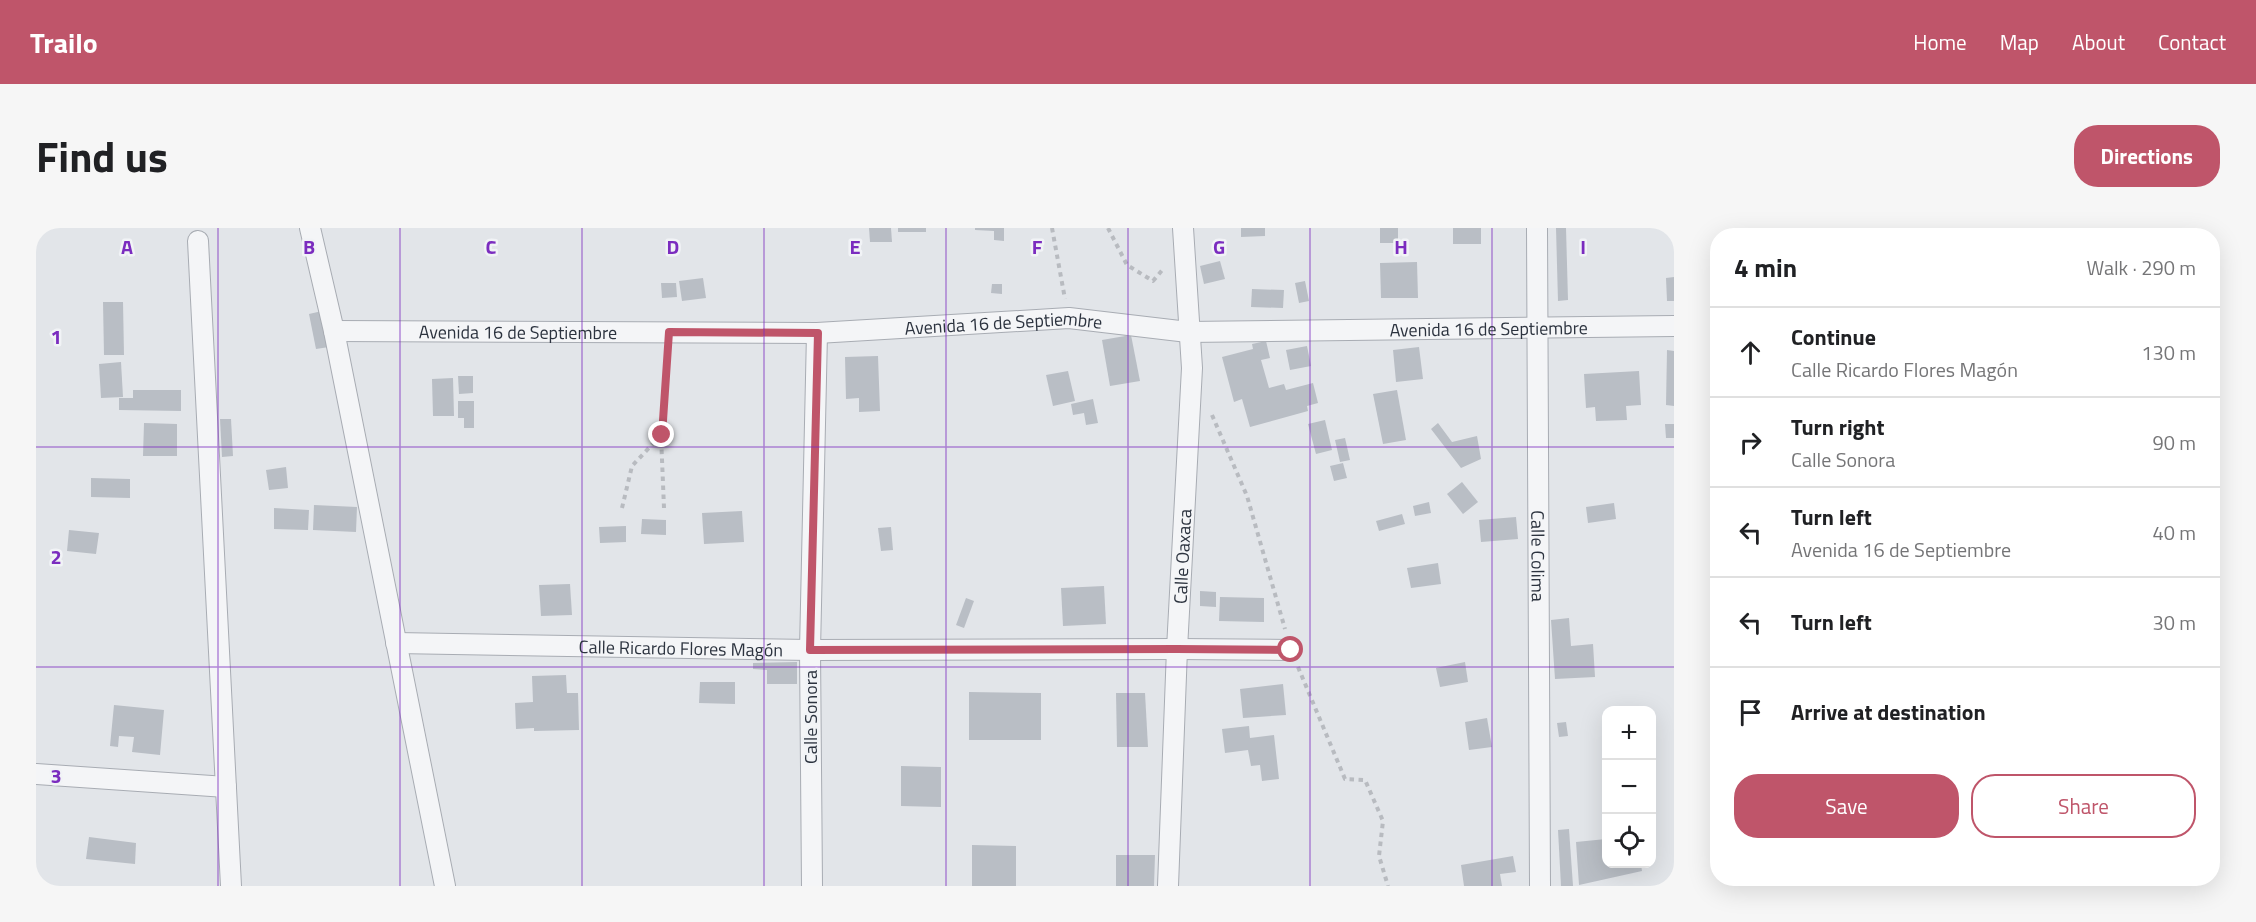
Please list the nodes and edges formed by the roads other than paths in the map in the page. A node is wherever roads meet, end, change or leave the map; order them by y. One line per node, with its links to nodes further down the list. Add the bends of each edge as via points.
1 (310, 228): 7 (street)
2 (1537, 228): 6 (street, Calle Colima)
3 (1183, 236): 8 (street, Calle Oaxaca)
4 (198, 241): 15 (street)
5 (1674, 326): 6 (street, Avenida 16 de Septiembre)
6 (1537, 328): 8 (street, Avenida 16 de Septiembre); 20 (street, Calle Colima)
7 (334, 330): 9 (street, Avenida 16 de Septiembre); 10 (street)
8 (1188, 332): 9 (street, Avenida 16 de Septiembre, via 1069,318); 11 (street, Calle Oaxaca, via 1192,368)
9 (818, 333): 12 (street, Calle Sonora)
10 (396, 643): 12 (street, Calle Ricardo Flores Magón); 17 (street)
11 (1177, 649): 12 (street, Calle Ricardo Flores Magón); 13 (street, Calle Ricardo Flores Magón); 19 (street, Calle Oaxaca)
12 (810, 650): 18 (street, Calle Sonora)
13 (1291, 650)
14 (36, 774): 15 (street)
15 (226, 787): 16 (street)
16 (231, 886)
17 (445, 886)
18 (812, 886)
19 (1168, 886)
20 (1540, 886)

